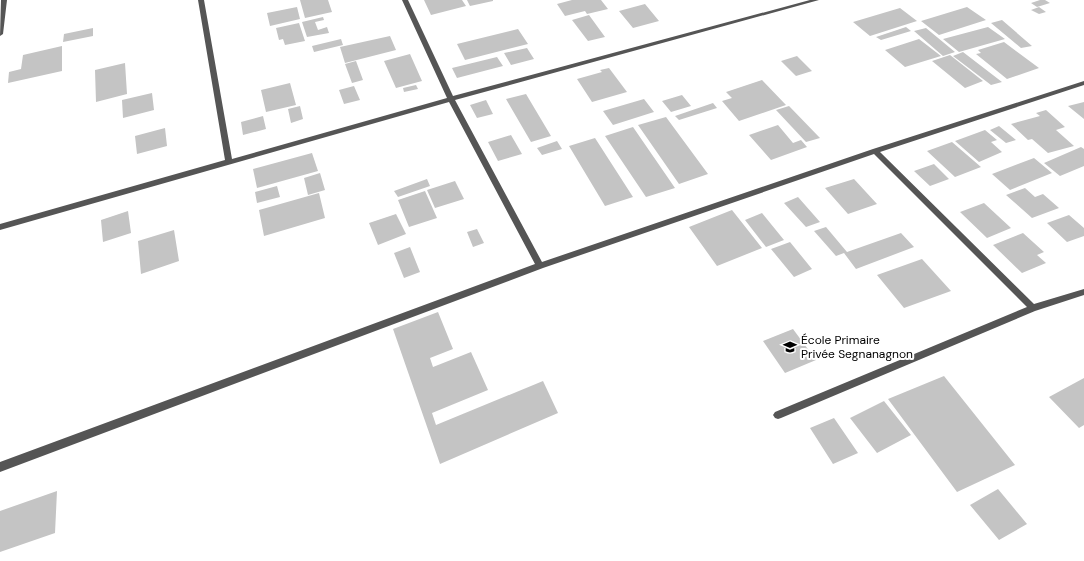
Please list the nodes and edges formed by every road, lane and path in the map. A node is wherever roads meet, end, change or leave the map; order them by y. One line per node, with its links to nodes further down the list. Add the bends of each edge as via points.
1 (4, 0): 5 (street)
2 (201, 0): 9 (street)
3 (405, 0): 7 (street)
4 (811, 0): 7 (street)
5 (0, 34)
6 (1084, 83): 8 (street)
7 (451, 99): 9 (street); 11 (street)
8 (875, 151): 11 (street); 13 (street)
9 (229, 162): 10 (street)
10 (0, 227)
11 (540, 266): 15 (street)
12 (1084, 292): 13 (street)
13 (1033, 308): 14 (street)
14 (778, 415)
15 (0, 467)

